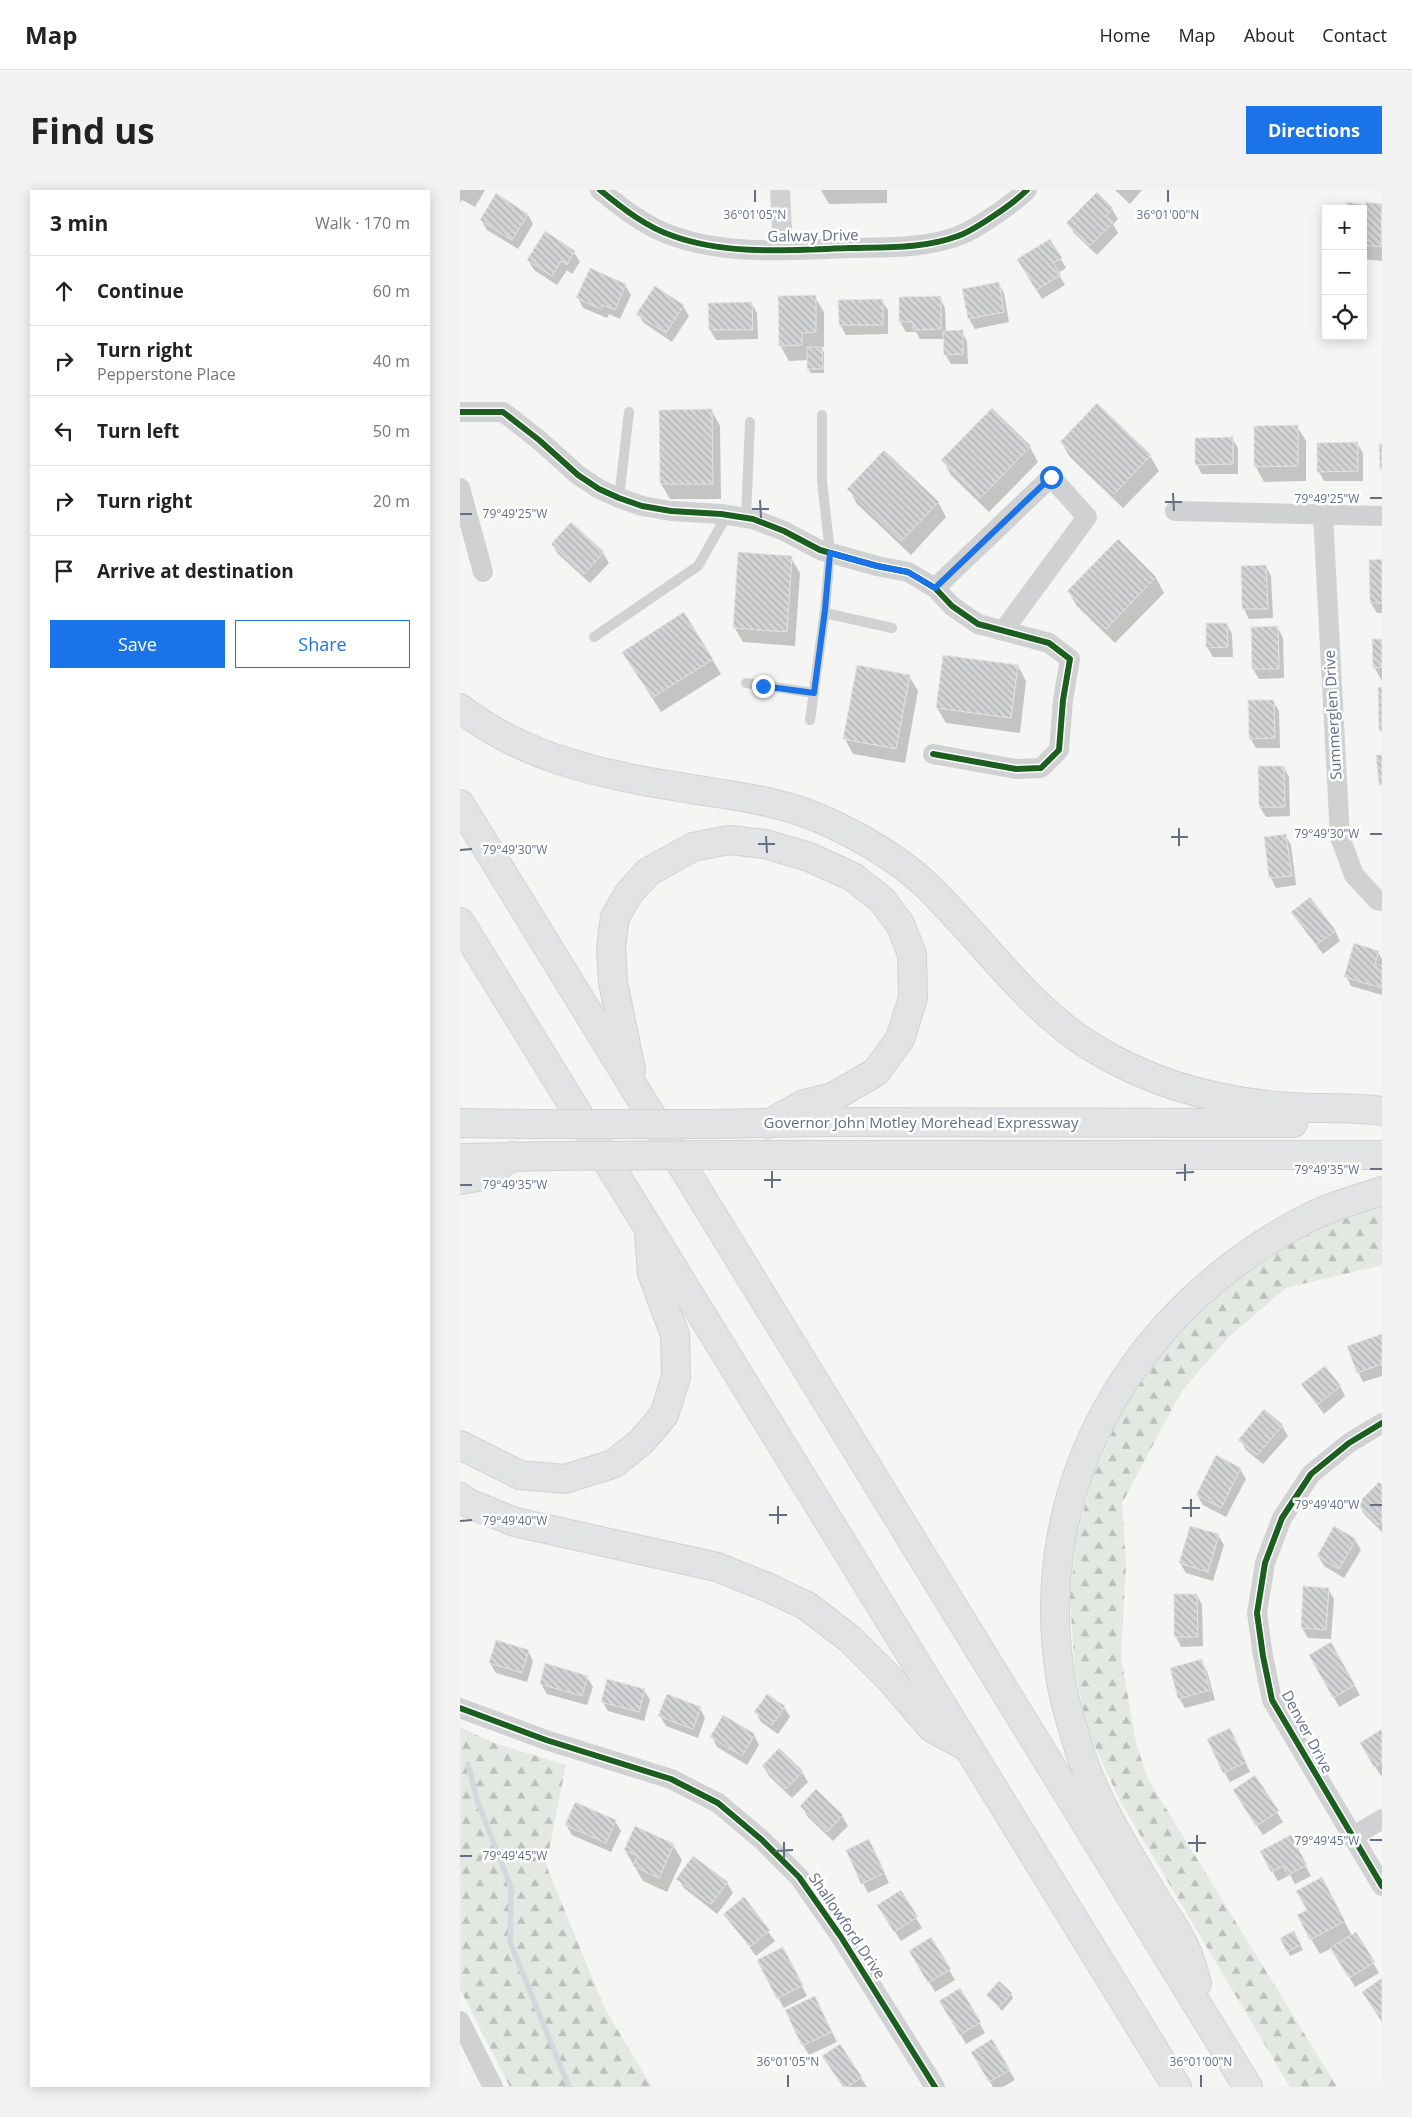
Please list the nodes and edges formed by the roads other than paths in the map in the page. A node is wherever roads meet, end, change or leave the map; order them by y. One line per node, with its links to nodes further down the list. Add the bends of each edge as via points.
1 (600, 190): 4 (street, Galway Drive, via 625,211 672,236 720,248)
2 (780, 190): 4 (street)
3 (1027, 190): 4 (street, Galway Drive, via 959,236 918,246)
4 (783, 250)
5 (460, 412): 10 (street, via 503,412 578,475)
6 (629, 412): 10 (lane)
7 (822, 415): 15 (lane, via 822,481)
8 (750, 422): 14 (lane)
9 (460, 488): 16 (street)
10 (619, 498): 14 (street, via 642,506)
11 (1175, 511): 12 (street)
12 (1323, 515): 13 (street); 28 (street, Summerglen Drive, via 1340,837 1354,875 1377,900)
13 (1382, 516)
14 (737, 517): 15 (street, via 784,531); 21 (lane, via 698,566)
15 (830, 553): 17 (street, via 908,572); 18 (lane)
16 (483, 572)
17 (935, 588): 20 (street, via 952,606 978,624); 20 (street, via 1051,477 1087,517)
18 (825, 613): 19 (lane); 23 (lane)
19 (892, 628)
20 (1003, 631): 26 (street, via 1049,643 1070,659 1059,750 1041,768 1016,769)
21 (594, 637)
22 (746, 683): 23 (lane)
23 (814, 693): 25 (lane)
24 (460, 708): 32 (highway, via 516,745 570,765 618,777 781,805 818,817 854,834 888,854 922,881 1062,1025 1089,1046 1156,1080 1251,1104)
25 (810, 720)
26 (933, 754)
27 (460, 804): 31 (highway)
28 (1382, 901)
29 (460, 922): 30 (highway)
30 (472, 955): 41 (highway)
31 (634, 1086): 35 (highway, via 613,982 611,948 615,917 629,893 648,872 693,847 729,840 765,844 809,857 853,877 882,900 900,924 912,954 914,998 900,1039 876,1072 833,1097 804,1104); 51 (highway)
32 (1382, 1111)
33 (460, 1123): 35 (highway, Governor John Motley Morehead Expressway, bridge)
34 (1382, 1123): 35 (highway, Governor John Motley Morehead Expressway)
35 (768, 1124)
36 (1382, 1155): 37 (highway, Governor John Motley Morehead Expressway, bridge)
37 (512, 1156): 38 (highway, Governor John Motley Morehead Expressway); 39 (highway, via 484,1176)
38 (460, 1158)
39 (460, 1180)
40 (1382, 1191): 51 (highway, via 1310,1216 1276,1236 1208,1283 1179,1312 1154,1338 1108,1406 1090,1441 1066,1519 1056,1595 1061,1681 1080,1754 1096,1794 1120,1839 1184,1946)
41 (649, 1231): 43 (highway, via 652,1273 675,1335 676,1377 664,1415 642,1442 613,1464 565,1478 520,1475); 46 (highway)
42 (1382, 1423): 48 (street, Denver Drive, via 1349,1443 1311,1474 1282,1518 1265,1563 1257,1613 1272,1700)
43 (460, 1445)
44 (460, 1497): 46 (highway, via 515,1522 716,1567 799,1602 850,1638 932,1728)
45 (460, 1708): 53 (street, Shallowford Drive, via 546,1740 670,1779 718,1803 799,1877 841,1937)
46 (969, 1748): 54 (highway)
47 (1382, 1819): 48 (street)
48 (1352, 1838): 49 (street, Denver Drive)
49 (1382, 1886)
50 (460, 2021): 52 (street)
51 (1216, 2036): 55 (highway)
52 (493, 2087)
53 (935, 2087)
54 (1177, 2087)
55 (1248, 2087)

